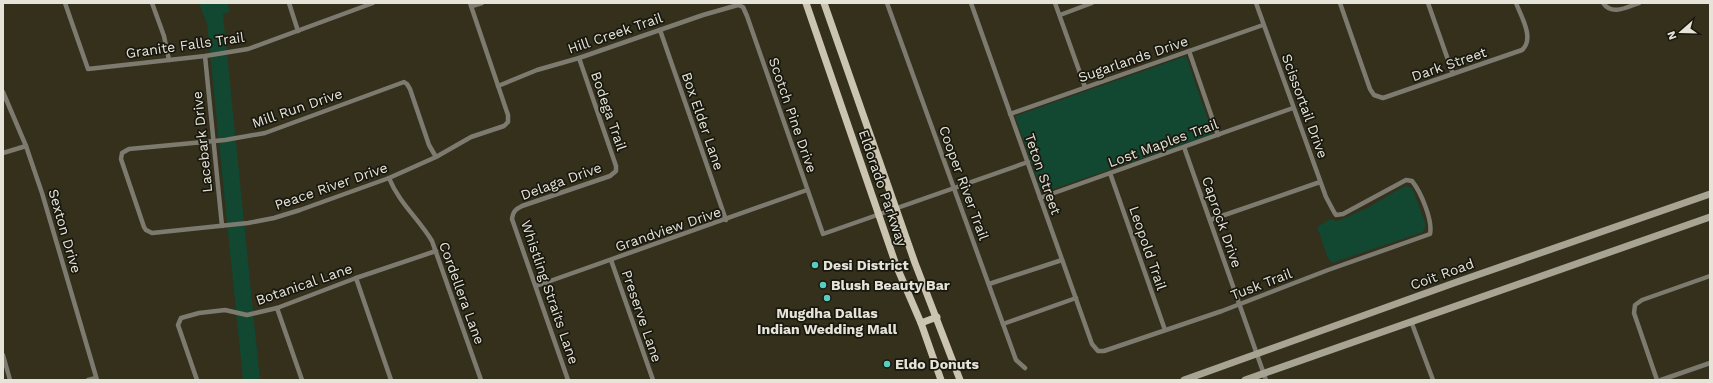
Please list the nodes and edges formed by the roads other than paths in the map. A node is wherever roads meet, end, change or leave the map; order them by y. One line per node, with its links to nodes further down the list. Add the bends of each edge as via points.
1 (65, 3): 27 (street, Granite Falls Trail, via 88,69)
2 (152, 3): 27 (street, via 164,36)
3 (289, 3): 22 (street)
4 (373, 3): 22 (street, Granite Falls Trail)
5 (482, 3): 18 (street)
6 (806, 3): 51 (main road, Eldorado Parkway)
7 (824, 3): 49 (main road, Eldorado Parkway)
8 (887, 3): 45 (street, Cooper River Trail)
9 (971, 3): 33 (street, Teton Street)
10 (1056, 3): 20 (street)
11 (1092, 3): 20 (street)
12 (1256, 3): 21 (street, Scissortail Drive)
13 (1340, 3): 28 (street, Dark Street, via 1370,90 1376,96 1388,97)
14 (1428, 3): 28 (street)
15 (1516, 3): 28 (street, Dark Street, via 1527,34 1526,44 1519,51)
16 (1603, 3): 17 (street, via 1609,9 1619,10)
17 (1639, 3)
18 (471, 5): 29 (street)
19 (740, 5): 23 (street, Hill Creek Trail, via 733,5); 46 (street, Scotch Pine Drive, via 747,16)
20 (1060, 15): 30 (street)
21 (1263, 25): 24 (street, Sugarlands Drive); 32 (street, Scissortail Drive)
22 (298, 30): 25 (street, Granite Falls Trail, via 248,49)
23 (660, 30): 26 (street, Hill Creek Trail); 53 (street, Box Elder Lane)
24 (1189, 51): 30 (street, Sugarlands Drive); 34 (street)
25 (205, 56): 27 (street, Granite Falls Trail); 35 (street, Lacebark Drive)
26 (579, 58): 29 (street, Hill Creek Trail, via 537,70); 41 (street, Bodega Trail)
27 (169, 60)
28 (1453, 74)
29 (498, 86): 39 (street, Peace River Drive, via 509,120 504,126 471,137)
30 (1085, 88): 33 (street, Sugarlands Drive)
31 (3, 92): 36 (street, Sexton Drive)
32 (1293, 108): 34 (street, Lost Maples Trail); 44 (street, Scissortail Drive)
33 (1010, 114): 40 (street, Teton Street)
34 (1218, 134): 37 (street, Lost Maples Trail)
35 (214, 141): 39 (street, Mill Run Drive, via 265,133 405,83); 55 (street, Lacebark Drive); 56 (street, Mill Run Drive, via 129,149 122,153 122,162 144,227)
36 (26, 146): 38 (street); 79 (street, Sexton Drive)
37 (1184, 147): 42 (street, Lost Maples Trail); 54 (street, Caprock Drive)
38 (3, 154)
39 (436, 157): 43 (street, Peace River Drive)
40 (1028, 162): 45 (street); 48 (street, Teton Street)
41 (616, 171): 50 (street, Delaga Drive, via 610,176 522,206)
42 (1110, 173): 48 (street, Lost Maples Trail); 72 (street, Leopold Trail)
43 (389, 178): 55 (street, Peace River Drive, via 274,218); 58 (street, Cordellera Lane, via 397,196 421,225)
44 (1320, 182): 54 (street); 57 (street, Scissortail Drive, via 1336,215 1353,209 1406,180 1412,181 1425,205 1432,228)
45 (954, 188): 49 (street); 63 (street, Cooper River Trail)
46 (807, 190): 51 (street, Scotch Pine Drive, via 823,234); 53 (street, Grandview Drive)
47 (1710, 194): 74 (main road, Coit Road)
48 (1040, 198): 60 (street, Teton Street)
49 (896, 208): 51 (street); 68 (main road, Eldorado Parkway)
50 (514, 212): 64 (street, Whistling Straits Lane, via 512,218)
51 (878, 214): 70 (main road, Eldorado Parkway)
52 (1710, 217): 69 (main road)
53 (726, 220): 59 (street, Grandview Drive)
54 (1210, 220): 66 (street, Caprock Drive)
55 (222, 226): 56 (street, Peace River Drive)
56 (148, 232)
57 (1430, 234): 66 (street, Tusk Trail)
58 (436, 251): 62 (street, Botanical Lane); 85 (street, Cordellera Lane)
59 (611, 260): 64 (street, Grandview Drive); 87 (street, Preserve Lane)
60 (1062, 260): 63 (street); 65 (street, Teton Street)
61 (1710, 276): 93 (street, via 1634,305 1634,313)
62 (356, 278): 67 (street, Botanical Lane); 84 (street)
63 (989, 284): 71 (street, Cooper River Trail)
64 (536, 286): 86 (street, Whistling Straits Lane)
65 (1076, 298): 71 (street); 73 (street, Teton Street, via 1092,344)
66 (1239, 304): 72 (street, Tusk Trail); 74 (street, Caprock Drive)
67 (277, 308): 82 (street, Botanical Lane, via 248,314 225,310 199,313 185,316 179,321); 83 (street)
68 (937, 317): 70 (main road); 89 (main road, Eldorado Parkway)
69 (1412, 321): 78 (main road); 92 (street)
70 (921, 323): 88 (main road, Eldorado Parkway)
71 (1003, 324): 77 (street, Cooper River Trail, via 1016,360)
72 (1165, 330): 73 (street, Tusk Trail)
73 (1098, 351)
74 (1257, 354): 78 (street, Caprock Drive); 90 (main road, Coit Road)
75 (3, 355): 80 (street)
76 (1710, 363): 94 (street)
77 (1025, 368)
78 (1265, 377): 91 (main road)
79 (96, 379): 81 (street)
80 (10, 380)
81 (88, 380)
82 (197, 380)
83 (302, 380)
84 (391, 380)
85 (481, 380)
86 (568, 380)
87 (653, 380)
88 (941, 380)
89 (960, 380)
90 (1184, 380)
91 (1245, 380)
92 (1433, 380)
93 (1657, 380)
94 (1661, 380)

